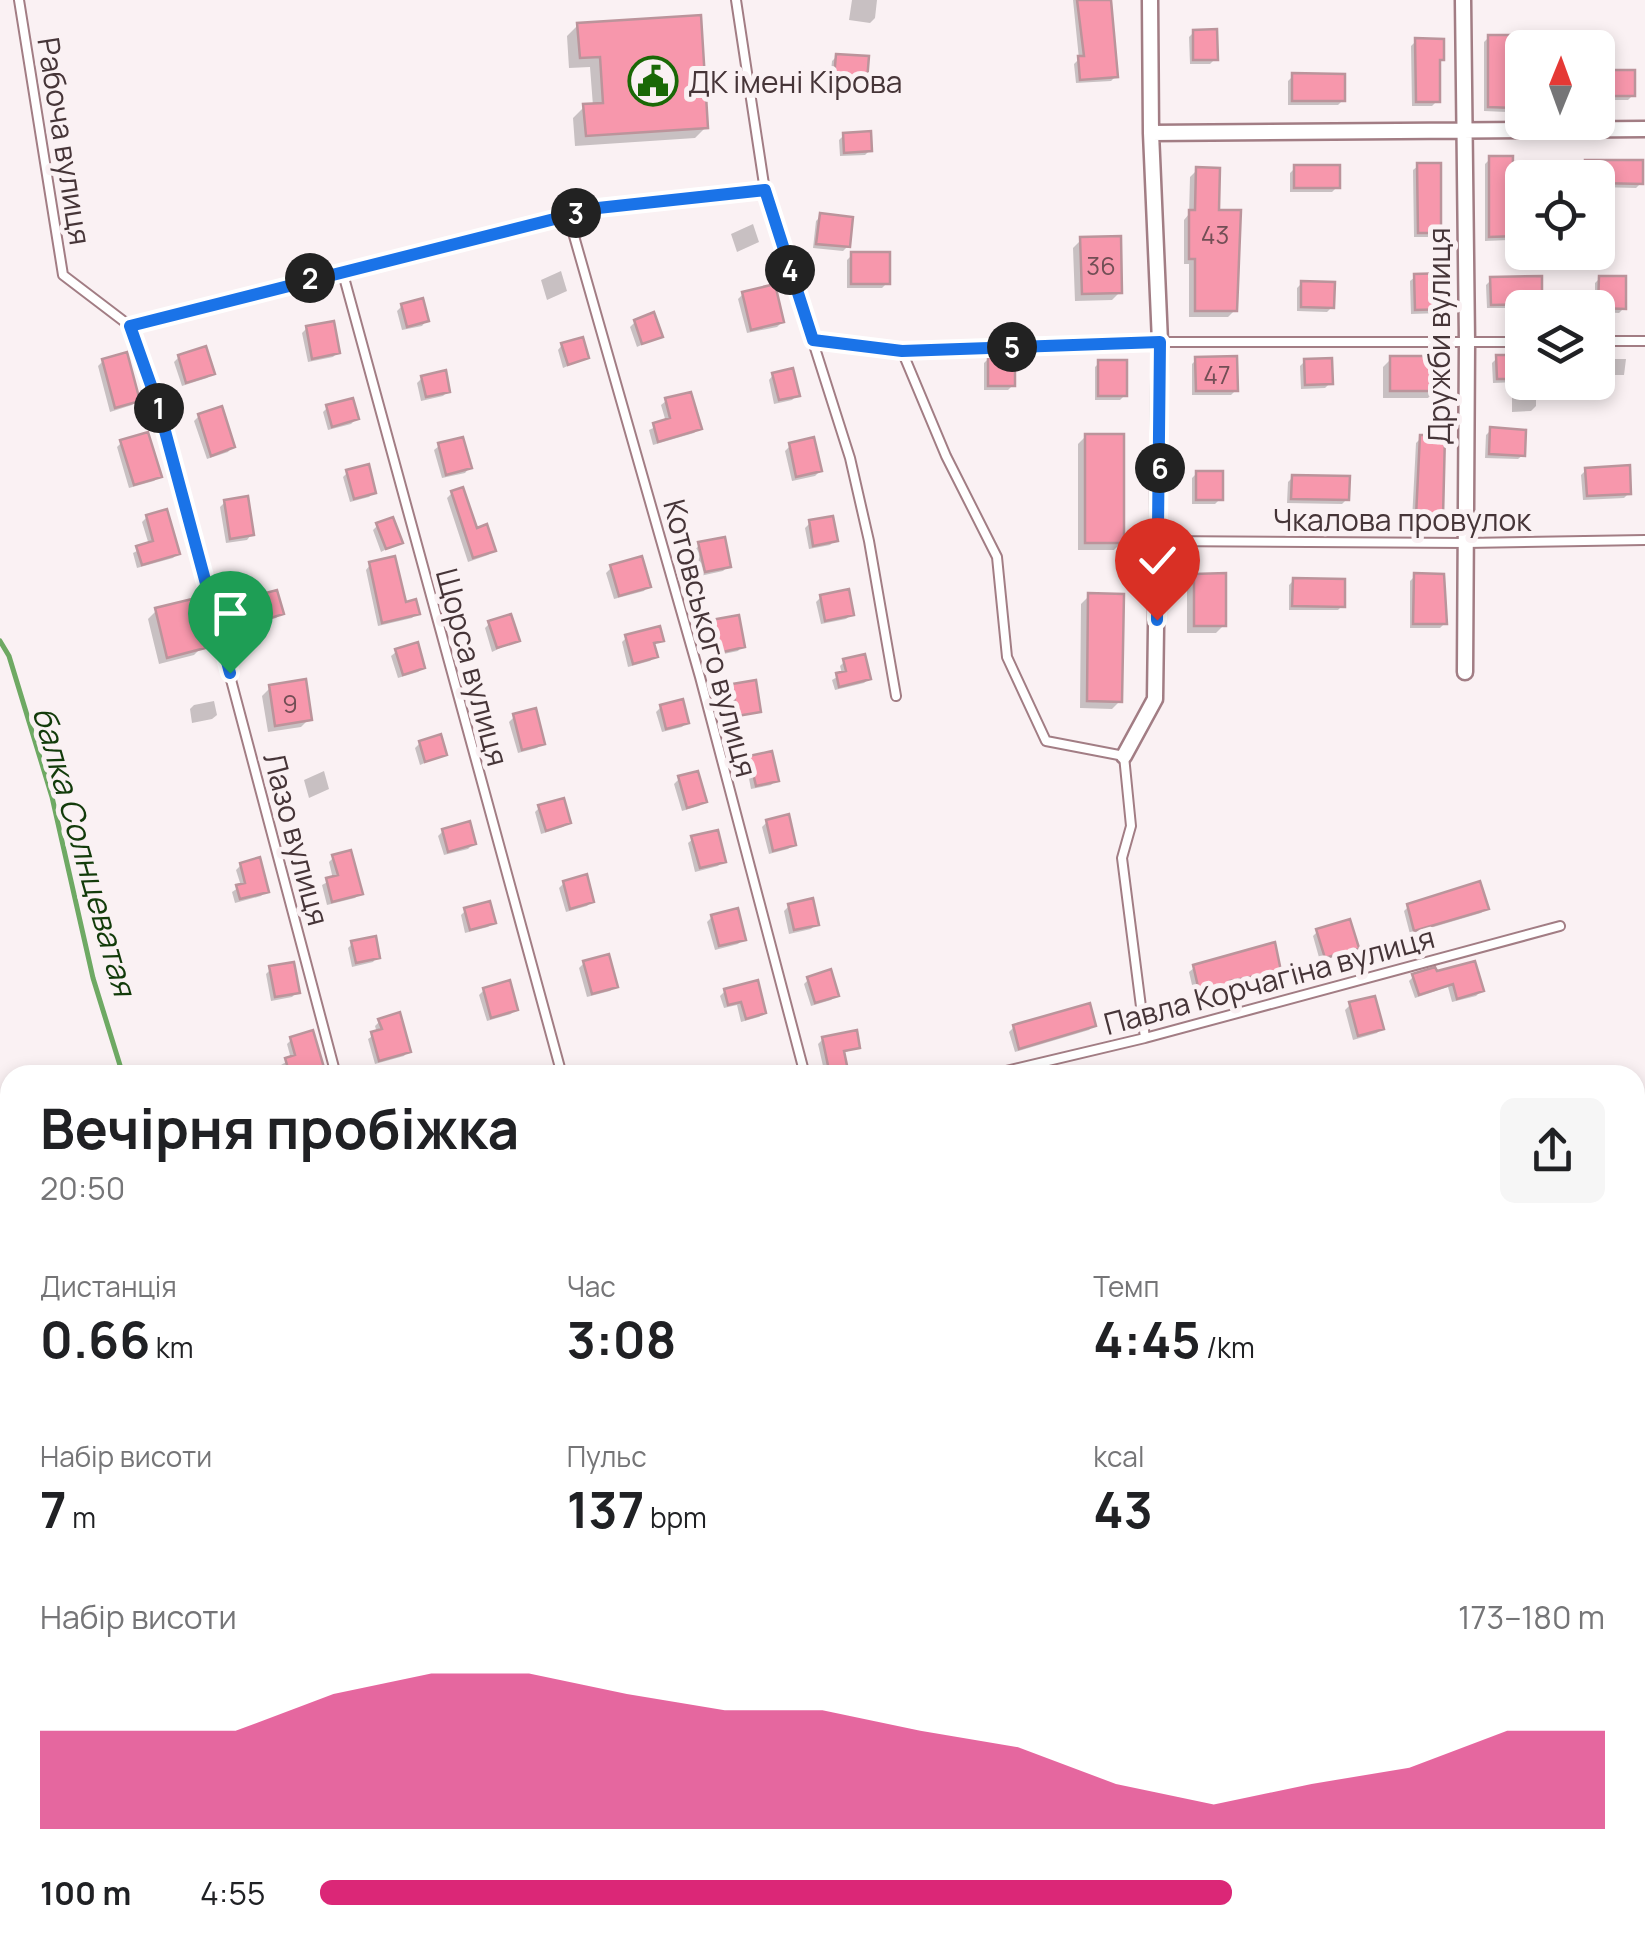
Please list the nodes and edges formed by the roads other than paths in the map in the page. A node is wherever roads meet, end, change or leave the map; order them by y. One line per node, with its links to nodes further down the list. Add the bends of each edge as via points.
1 (20, 0): 11 (lane, Рабоча вулиця, via 63,275)
2 (736, 0): 8 (lane)
3 (1150, 0): 7 (street)
4 (1464, 0): 6 (street, Дружби вулиця)
5 (1645, 129): 6 (street)
6 (1464, 130): 7 (street); 16 (street, Дружби вулиця)
7 (1151, 133): 15 (street)
8 (765, 190): 9 (lane); 12 (lane)
9 (568, 215): 10 (lane); 29 (lane, Котовського вулиця)
10 (342, 270): 11 (lane); 28 (lane, Щорса вулиця)
11 (130, 326): 27 (lane, Лазо вулиця, via 158,405)
12 (813, 340): 18 (lane); 23 (lane, via 854,474)
13 (1645, 340): 14 (lane)
14 (1615, 341)
15 (1160, 342): 16 (lane); 18 (lane); 19 (street)
16 (1467, 342): 17 (lane); 21 (street, Дружби вулиця)
17 (1505, 342)
18 (902, 351): 24 (lane, via 997,557 1007,657 1046,742)
19 (1159, 540): 21 (lane, Чкалова провулок); 24 (street, via 1155,700)
20 (1645, 540): 21 (lane, Чкалова провулок)
21 (1466, 543): 22 (street, Дружби вулиця)
22 (1465, 672)
23 (896, 696)
24 (1124, 756): 26 (lane, via 1131,826 1122,858)
25 (1560, 926): 26 (lane, Павла Корчагіна вулиця)
26 (1145, 1038): 30 (lane, Павла Корчагіна вулиця)
27 (333, 1065)
28 (559, 1065)
29 (802, 1065)
30 (1030, 1065)

